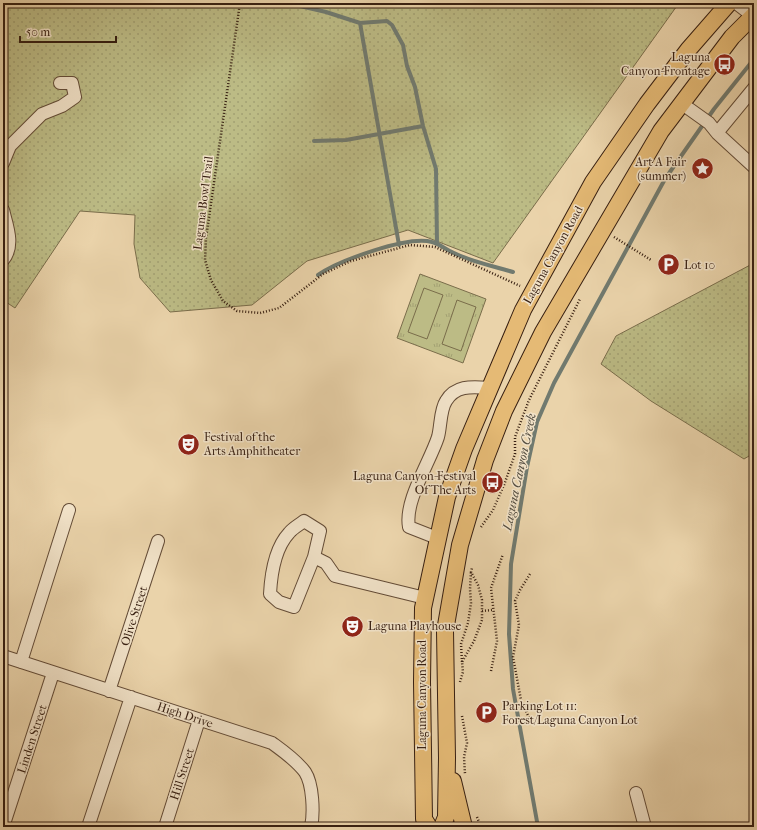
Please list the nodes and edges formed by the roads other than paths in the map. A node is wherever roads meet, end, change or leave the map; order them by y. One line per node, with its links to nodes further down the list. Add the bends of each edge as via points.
1 (729, 3): 12 (main road, Laguna Canyon Road, via 688,50 593,182 523,310)
2 (736, 3): 3 (street)
3 (754, 16): 6 (main road, Laguna Canyon Road, via 732,38)
4 (60, 83): 8 (street, via 72,83 75,97 62,106 42,114 10,146)
5 (754, 88): 7 (street)
6 (681, 103): 7 (street); 16 (main road, Laguna Canyon Road, via 661,131 539,340 504,411 485,460)
7 (717, 133): 9 (street)
8 (3, 163)
9 (754, 167)
10 (3, 210): 11 (street, via 10,239 7,255)
11 (3, 260)
12 (491, 388): 14 (main road, Laguna Canyon Road, via 461,456); 14 (street, via 467,386 446,401 438,437 414,495 408,521 409,527)
13 (69, 510): 20 (street)
14 (437, 538): 16 (main road); 18 (main road, Laguna Canyon Road)
15 (158, 541): 22 (street, Olive Street)
16 (460, 545): 25 (main road, Laguna Canyon Road, via 445,631)
17 (314, 557): 17 (street, via 320,531 304,521 288,533 279,550 271,576 270,594 279,602 294,607); 18 (street, via 326,563 335,576)
18 (425, 598): 31 (main road, Laguna Canyon Road, via 422,641 424,819)
19 (3, 656): 20 (street, High Drive)
20 (21, 662): 21 (street, High Drive)
21 (53, 673): 22 (street, High Drive); 27 (street, Linden Street)
22 (109, 691): 23 (street, High Drive)
23 (131, 697): 24 (street, High Drive); 28 (street)
24 (199, 720): 29 (street, Hill Street); 30 (street, High Drive, via 272,743 288,754 305,773 311,793)
25 (447, 758): 32 (main road, Laguna Canyon Road, via 446,817); 33 (main road)
26 (636, 793): 34 (street)
27 (3, 827)
28 (88, 827)
29 (164, 827)
30 (311, 827)
31 (429, 827)
32 (442, 827)
33 (464, 827)
34 (645, 827)

